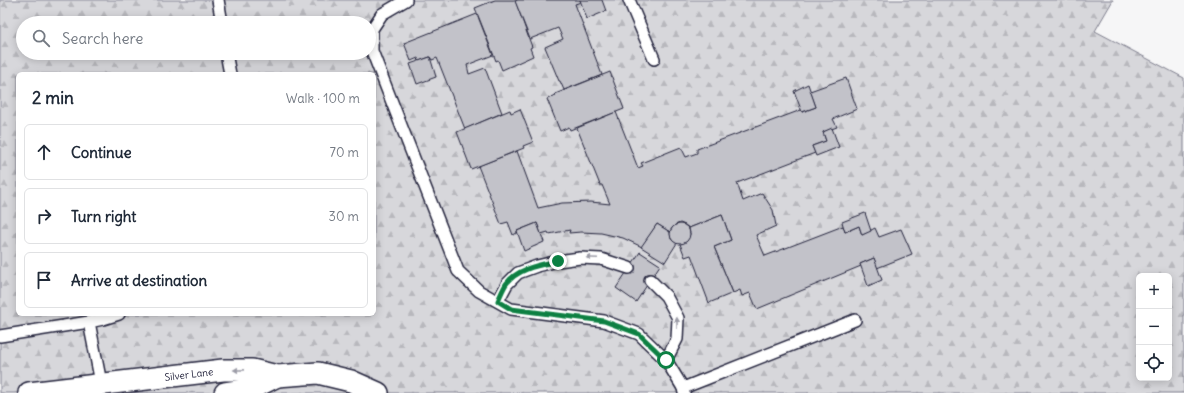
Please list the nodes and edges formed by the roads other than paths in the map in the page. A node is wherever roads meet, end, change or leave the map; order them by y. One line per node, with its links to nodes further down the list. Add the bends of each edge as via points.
1 (218, 0): 4 (lane)
2 (406, 0): 5 (lane, via 382,14)
3 (629, 0): 6 (lane)
4 (221, 16)
5 (376, 23)
6 (654, 59)
7 (227, 60): 9 (lane)
8 (376, 60): 12 (lane, via 458,271 479,291)
9 (230, 72)
10 (629, 268): 12 (lane, one-way to 12, via 601,259 580,258 536,266 518,273 506,284)
11 (650, 280): 17 (lane, one-way to 11, via 677,338 678,318 666,296)
12 (498, 301): 17 (lane, via 511,309 604,321 639,334)
13 (113, 316): 15 (lane)
14 (855, 320): 20 (lane)
15 (89, 322): 16 (lane); 19 (lane)
16 (0, 336)
17 (666, 360): 20 (lane)
18 (277, 376): 19 (street, Silver Lane, one-way to 19, via 252,370 223,370); 22 (street, Silver Lane, via 251,389); 23 (street, Silver Lane, via 318,373 351,381)
19 (102, 389): 21 (street, Silver Lane)
20 (684, 391)
21 (29, 393)
22 (225, 393)
23 (378, 393)

